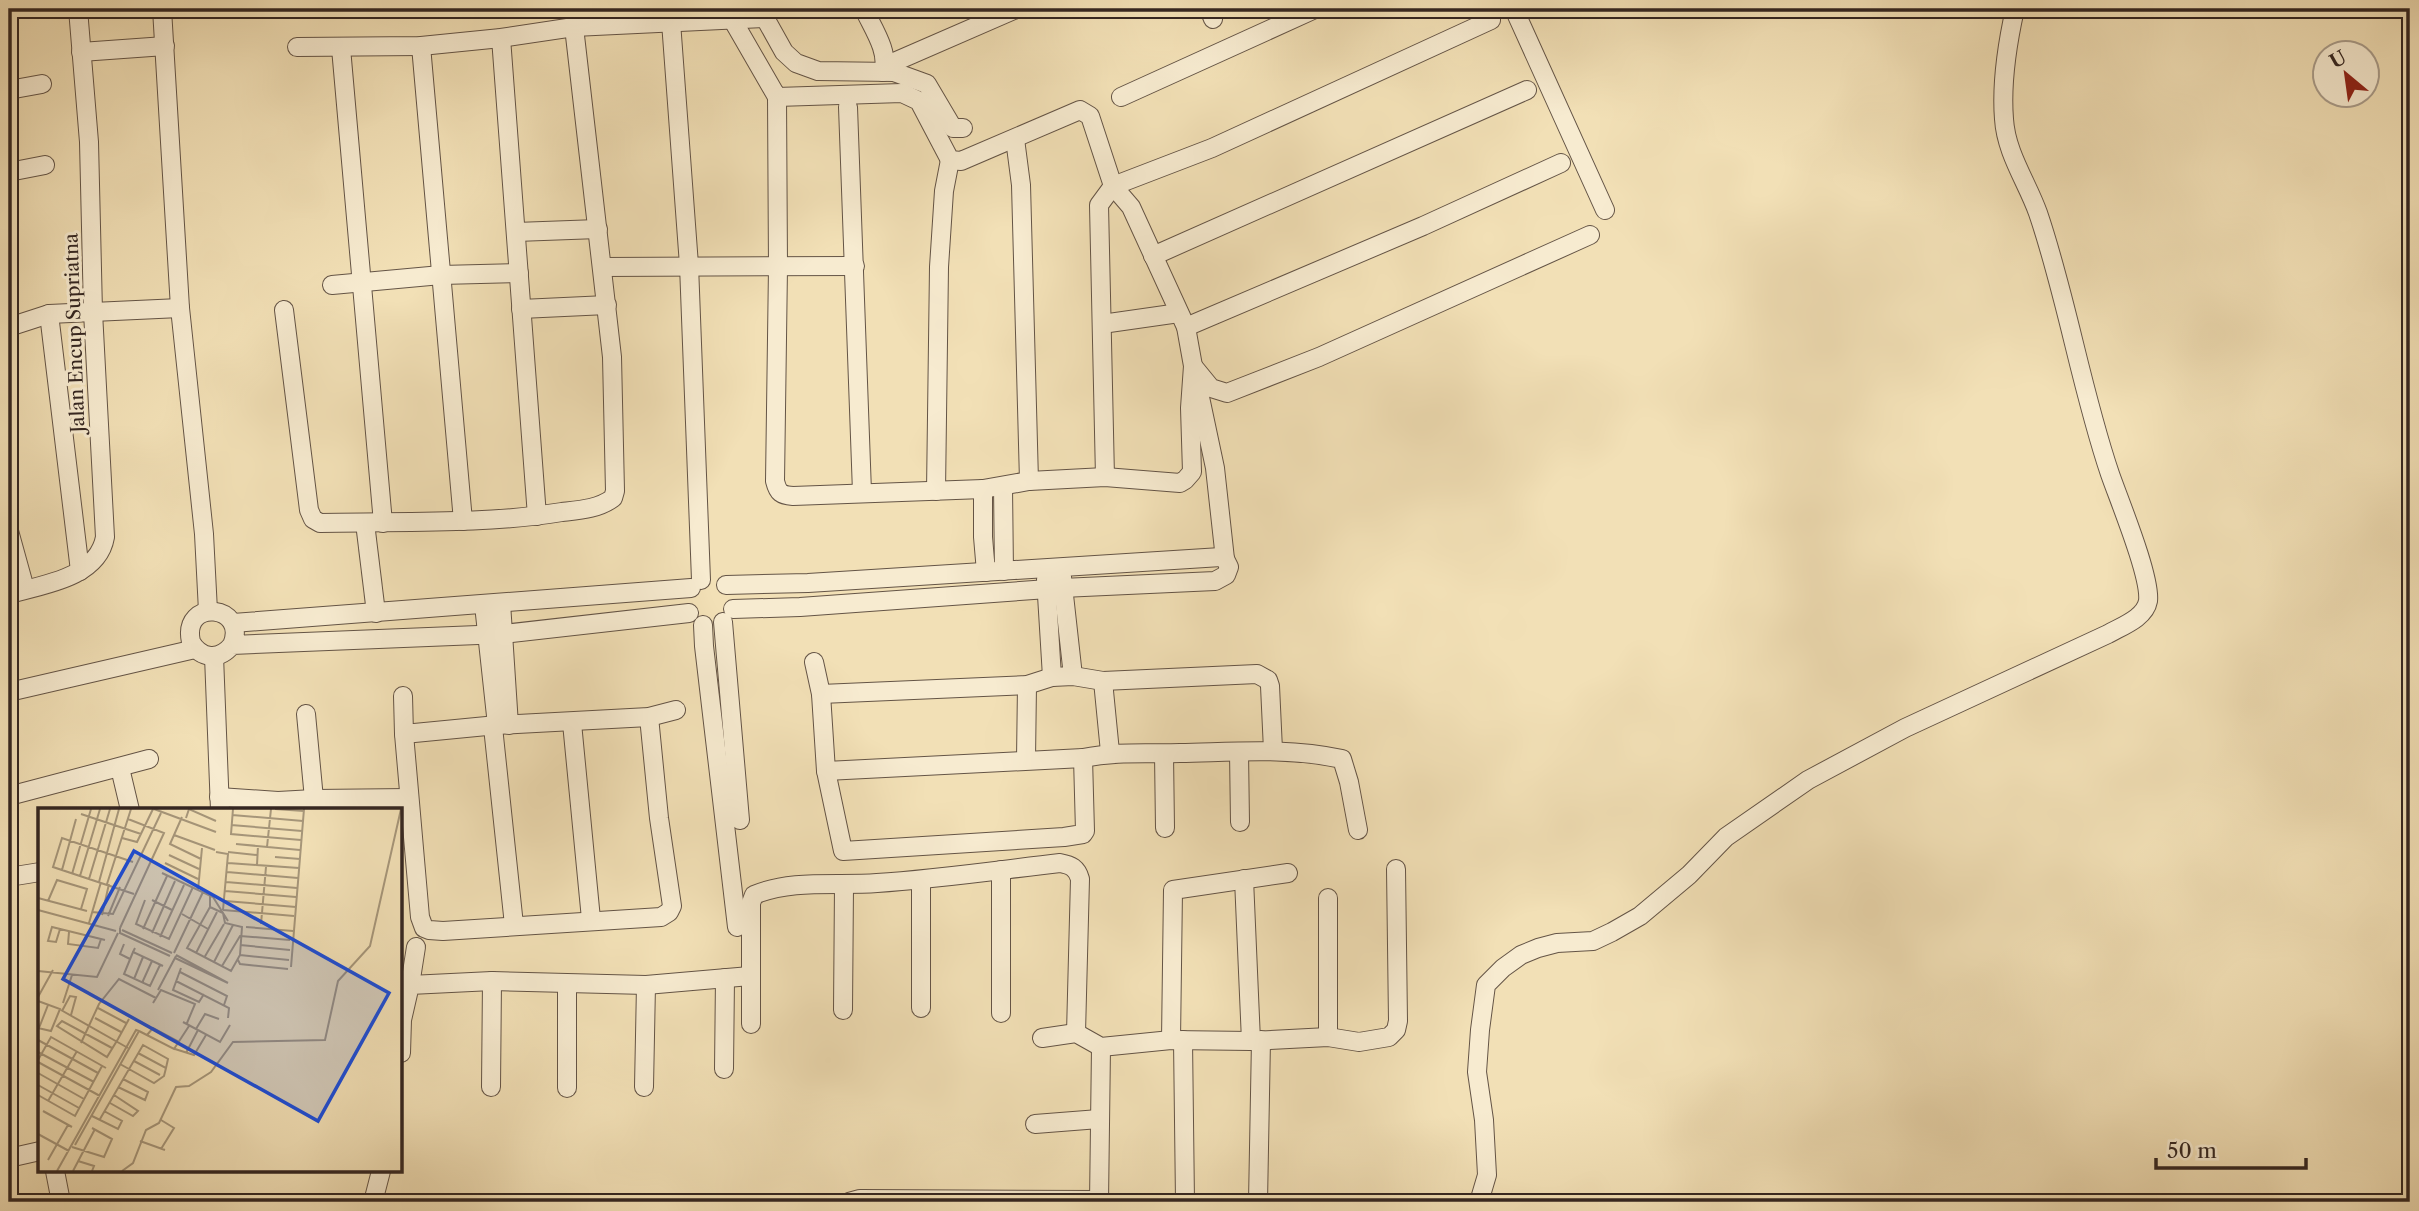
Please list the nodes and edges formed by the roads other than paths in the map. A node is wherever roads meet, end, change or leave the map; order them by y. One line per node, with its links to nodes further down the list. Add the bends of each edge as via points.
1 (78, 9): 18 (street, Jalan Encup Supriatna)
2 (162, 9): 14 (street)
3 (864, 9): 19 (street, via 884,52)
4 (1016, 9): 19 (street)
5 (1315, 9): 24 (street)
6 (1514, 9): 33 (street)
7 (2014, 9): 163 (street, via 2004,79 2007,138 2038,214 2148,601 2138,617 2108,634 1905,728 1808,780 1726,836 1689,875 1632,921 1593,941 1538,948 1503,968 1486,985 1480,1030 1477,1072 1487,1175)
8 (621, 17): 11 (street); 12 (street)
9 (732, 19): 11 (street); 19 (street, via 765,18 796,64 818,71); 23 (street)
10 (1491, 20): 32 (street, via 1212,148)
11 (671, 22): 38 (street)
12 (574, 27): 13 (street); 34 (street)
13 (501, 38): 15 (street); 35 (street)
14 (164, 46): 18 (street); 47 (street)
15 (421, 46): 17 (street); 43 (street)
16 (297, 47): 17 (street)
17 (341, 48): 44 (street)
18 (81, 52): 50 (street, Jalan Encup Supriatna, via 89,142)
19 (884, 69): 26 (street, via 927,84 953,128)
20 (42, 84): 21 (street)
21 (9, 90)
22 (1527, 90): 37 (street)
23 (777, 97): 28 (street, via 902,93 919,101); 41 (street)
24 (1121, 97)
25 (848, 107): 39 (street)
26 (963, 128)
27 (1015, 139): 28 (street, via 961,161); 32 (street, via 1080,110 1086,112); 57 (street, via 1021,185)
28 (950, 160): 60 (street, via 939,268)
29 (1562, 163): 52 (street, via 1423,226)
30 (46, 165): 31 (street)
31 (9, 173)
32 (1113, 186): 37 (street, via 1131,207); 53 (street, via 1099,205)
33 (1605, 210)
34 (598, 229): 35 (street); 40 (street)
35 (516, 232): 42 (street)
36 (1590, 235): 55 (street, via 1319,357 1227,393 1211,388)
37 (1153, 256): 52 (street)
38 (689, 265): 40 (street); 41 (street); 70 (street)
39 (855, 266): 41 (street); 61 (street)
40 (603, 267): 46 (street)
41 (778, 267): 61 (street, via 777,491 793,496)
42 (519, 273): 43 (street); 48 (street)
43 (441, 275): 44 (street); 63 (street)
44 (362, 282): 45 (street); 64 (street)
45 (332, 285)
46 (607, 305): 48 (street); 62 (street, via 614,495 599,507)
47 (180, 307): 50 (street); 75 (street)
48 (522, 309): 62 (street)
49 (284, 310): 64 (street, via 309,510 320,523)
50 (93, 312): 51 (street); 68 (street, Jalan Encup Supriatna, via 105,537 99,555)
51 (49, 314): 54 (street); 68 (street)
52 (1183, 320): 53 (street); 55 (street)
53 (1102, 324): 56 (street)
54 (9, 327)
55 (1194, 366): 56 (street, via 1192,472 1188,478 1180,483); 66 (street, via 1215,468)
56 (1105, 477): 57 (street)
57 (1029, 481): 58 (street)
58 (1003, 486): 59 (street); 69 (street)
59 (983, 489): 60 (street); 69 (street, via 983,537)
60 (936, 491): 61 (street)
61 (862, 492)
62 (537, 516): 63 (street)
63 (463, 521): 64 (street)
64 (374, 523): 76 (street)
65 (9, 531): 73 (street)
66 (1225, 559): 67 (street); 72 (street, via 1228,572 1215,581)
67 (1054, 567): 69 (street); 72 (street)
68 (80, 571): 73 (street, Jalan Encup Supriatna)
69 (995, 571): 71 (street)
70 (696, 584): 71 (street, via 714,579); 74 (street); 77 (street, via 686,600)
71 (726, 585): 78 (street, via 733,596)
72 (1054, 588): 78 (street); 86 (street); 87 (street)
73 (17, 591)
74 (493, 604): 76 (street); 81 (street)
75 (208, 611): 79 (street, via 218,611); 83 (street, via 190,626)
76 (376, 613): 79 (street)
77 (689, 613): 80 (street); 81 (street)
78 (728, 615): 80 (street); 113 (street)
79 (233, 623): 82 (street)
80 (703, 625): 128 (street)
81 (495, 634): 82 (street); 97 (street)
82 (232, 645): 84 (street)
83 (195, 649): 84 (street); 90 (street)
84 (214, 656): 111 (street)
85 (814, 662): 91 (street)
86 (1073, 676): 87 (street); 88 (street)
87 (1052, 677): 89 (street)
88 (1103, 681): 99 (street, via 1261,675 1270,686); 100 (street)
89 (1027, 685): 91 (street); 105 (street)
90 (9, 692)
91 (821, 694): 107 (street)
92 (402, 696): 98 (street)
93 (676, 710): 95 (street)
94 (306, 714): 110 (street)
95 (649, 718): 96 (street); 126 (street, via 672,906 661,916)
96 (572, 723): 97 (street); 126 (street)
97 (500, 726): 98 (street); 127 (street)
98 (404, 734): 109 (street)
99 (1273, 750): 101 (street); 116 (street, via 1342,758)
100 (1110, 752): 102 (street); 103 (street)
101 (1239, 752): 102 (street); 114 (street)
102 (1164, 754): 115 (street)
103 (1083, 758): 105 (street); 107 (street, via 1083,834 843,851)
104 (149, 759): 106 (street)
105 (1026, 759): 107 (street)
106 (120, 768): 108 (street); 112 (street)
107 (826, 771)
108 (9, 796)
109 (410, 798): 110 (street); 127 (street, via 424,928 443,931)
110 (314, 799): 111 (street)
111 (219, 804)
112 (130, 808)
113 (740, 820)
114 (1240, 822)
115 (1165, 828)
116 (1358, 830)
117 (1396, 869): 142 (street, via 1396,1030 1373,1041)
118 (1001, 870): 123 (street); 138 (street); 141 (street, via 1060,863 1077,870)
119 (38, 872): 121 (street)
120 (1288, 873): 122 (street)
121 (9, 877)
122 (1244, 879): 144 (street, via 1173,890); 145 (street)
123 (921, 880): 124 (street); 136 (street)
124 (844, 886): 130 (street, via 790,886 754,895); 137 (street)
125 (1328, 898): 142 (street)
126 (591, 919): 127 (street)
127 (514, 925)
128 (737, 927)
129 (416, 947): 134 (street)
130 (750, 976): 131 (street); 140 (street)
131 (724, 978): 135 (street); 147 (street)
132 (492, 981): 133 (street); 134 (street); 148 (street)
133 (567, 984): 135 (street); 150 (street)
134 (410, 985): 139 (street)
135 (646, 985): 149 (street)
136 (921, 1008)
137 (843, 1010)
138 (1001, 1013)
139 (402, 1020)
140 (751, 1024)
141 (1076, 1033): 143 (street); 146 (street)
142 (1328, 1037): 145 (street)
143 (1042, 1038)
144 (1177, 1040): 145 (street); 146 (street); 161 (street)
145 (1256, 1041): 162 (street)
146 (1101, 1047): 151 (street)
147 (724, 1069)
148 (491, 1087)
149 (644, 1087)
150 (567, 1088)
151 (1099, 1119): 152 (street); 157 (street)
152 (1035, 1124)
153 (38, 1151): 154 (street)
154 (9, 1158)
155 (55, 1172): 158 (street)
156 (381, 1172): 159 (street)
157 (1099, 1201): 160 (street)
158 (61, 1202)
159 (373, 1202)
160 (849, 1202)
161 (1185, 1202)
162 (1258, 1202)
163 (1479, 1202)

